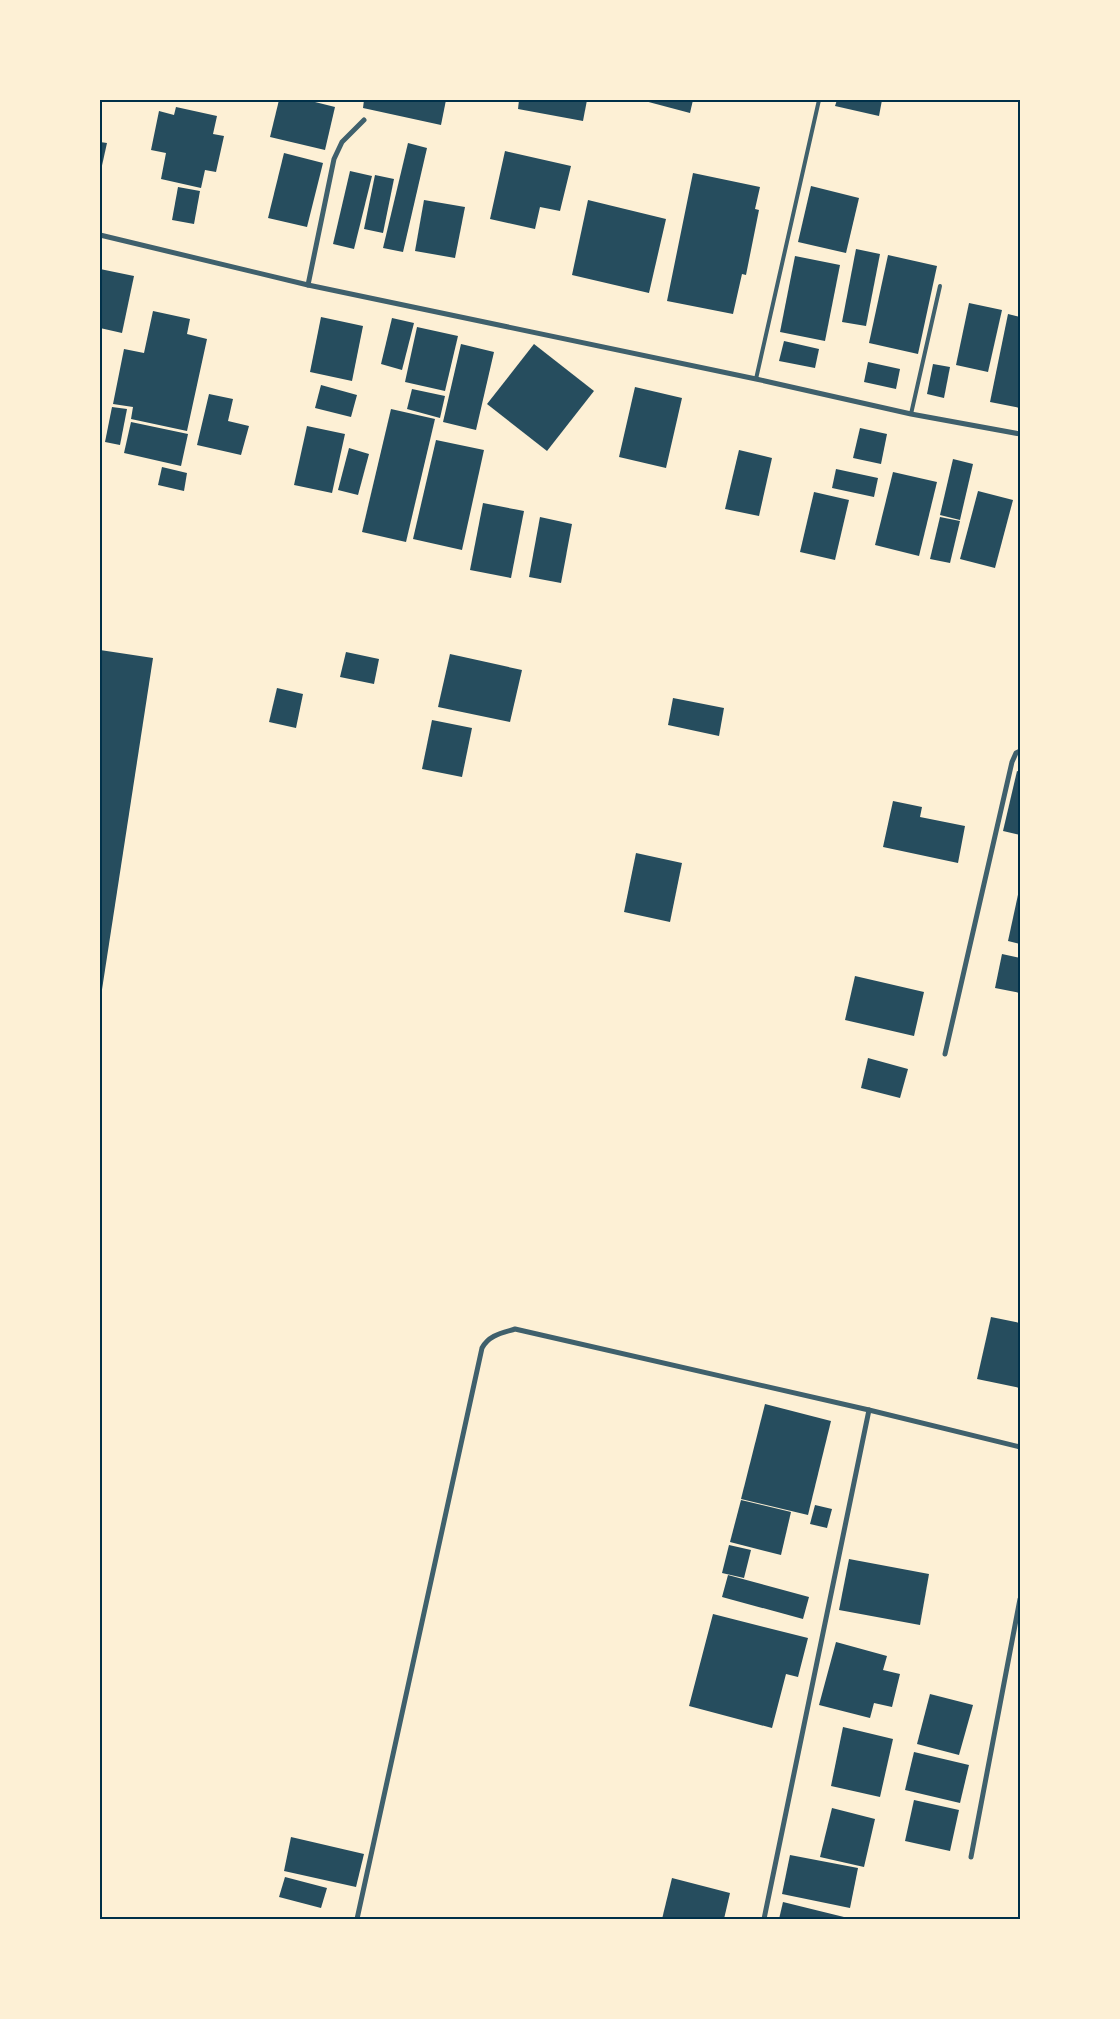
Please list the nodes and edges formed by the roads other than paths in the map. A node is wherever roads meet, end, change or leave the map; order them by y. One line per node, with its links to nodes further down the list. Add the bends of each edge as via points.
1 (819, 100): 6 (lane)
2 (364, 120): 4 (street, via 342,142 334,159)
3 (100, 234): 4 (street)
4 (308, 285): 6 (street)
5 (940, 286): 7 (lane)
6 (756, 379): 7 (street)
7 (911, 414): 8 (street)
8 (1020, 434)
9 (1020, 751): 10 (street, via 1012,762)
10 (945, 1054)
11 (868, 1410): 12 (street); 15 (street, via 515,1329 488,1339 482,1348); 16 (street)
12 (1020, 1447)
13 (1020, 1599): 14 (street)
14 (971, 1857)
15 (357, 1919)
16 (764, 1919)

